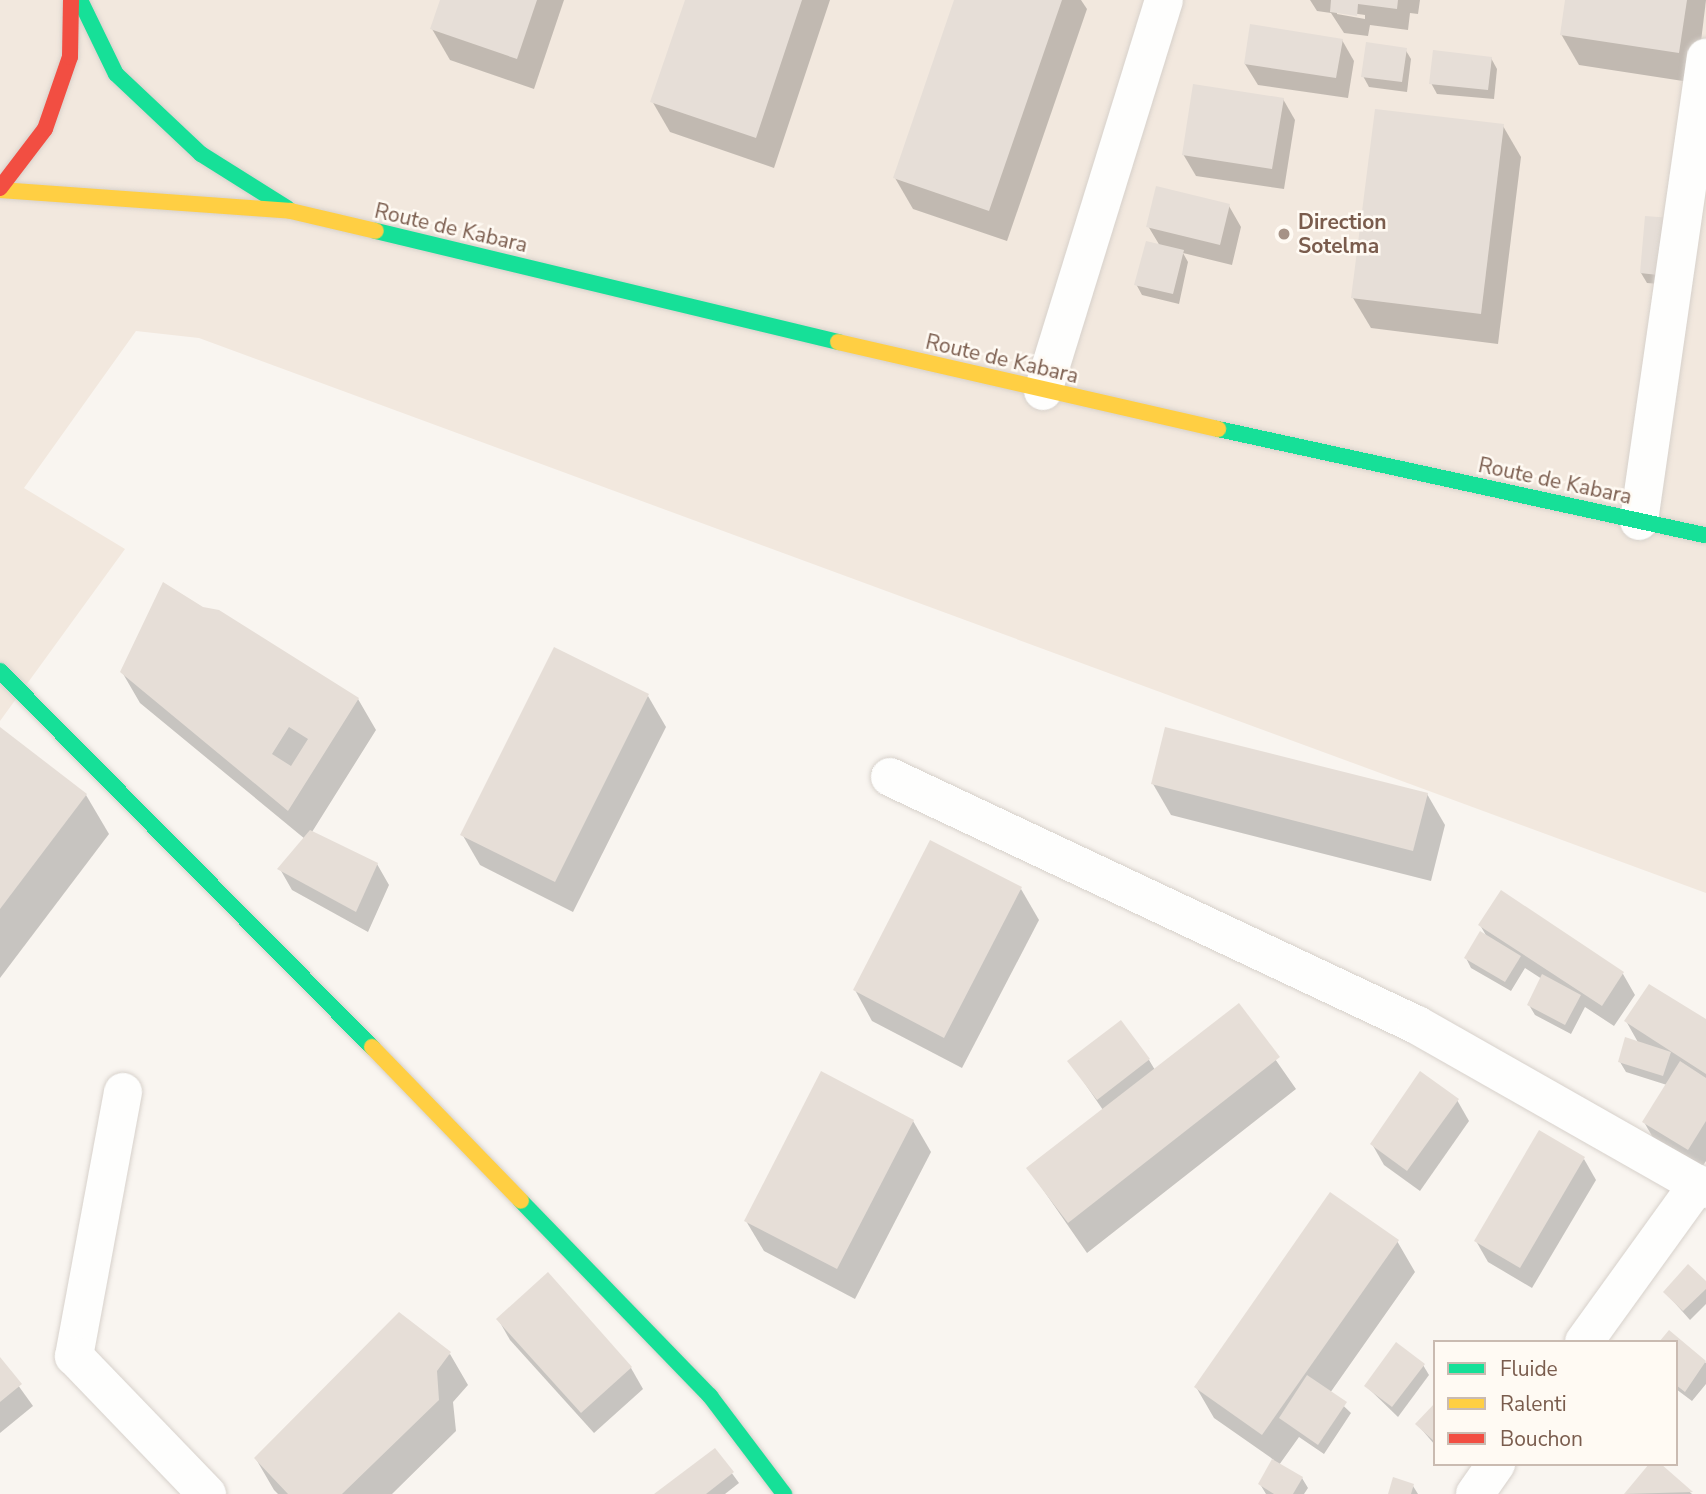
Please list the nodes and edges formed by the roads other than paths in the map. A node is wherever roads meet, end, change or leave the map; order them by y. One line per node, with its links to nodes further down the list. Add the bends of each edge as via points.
1 (71, 0): 5 (main road, via 69,57 45,129)
2 (80, 0): 6 (main road, via 116,74 201,154)
3 (1164, 0): 7 (street)
4 (1706, 58): 8 (street)
5 (0, 189): 6 (main road)
6 (291, 211): 7 (main road, Route de Kabara)
7 (1043, 391): 8 (main road, Route de Kabara)
8 (1639, 521): 9 (main road, Route de Kabara)
9 (1706, 534)
10 (0, 671): 17 (main road, via 185,853 710,1395)
11 (890, 777): 13 (street, via 1417,1026)
12 (123, 1092): 16 (street, via 74,1356)
13 (1702, 1187): 14 (street)
14 (1586, 1340)
15 (1495, 1466): 18 (street)
16 (207, 1494)
17 (784, 1494)
18 (1475, 1494)

